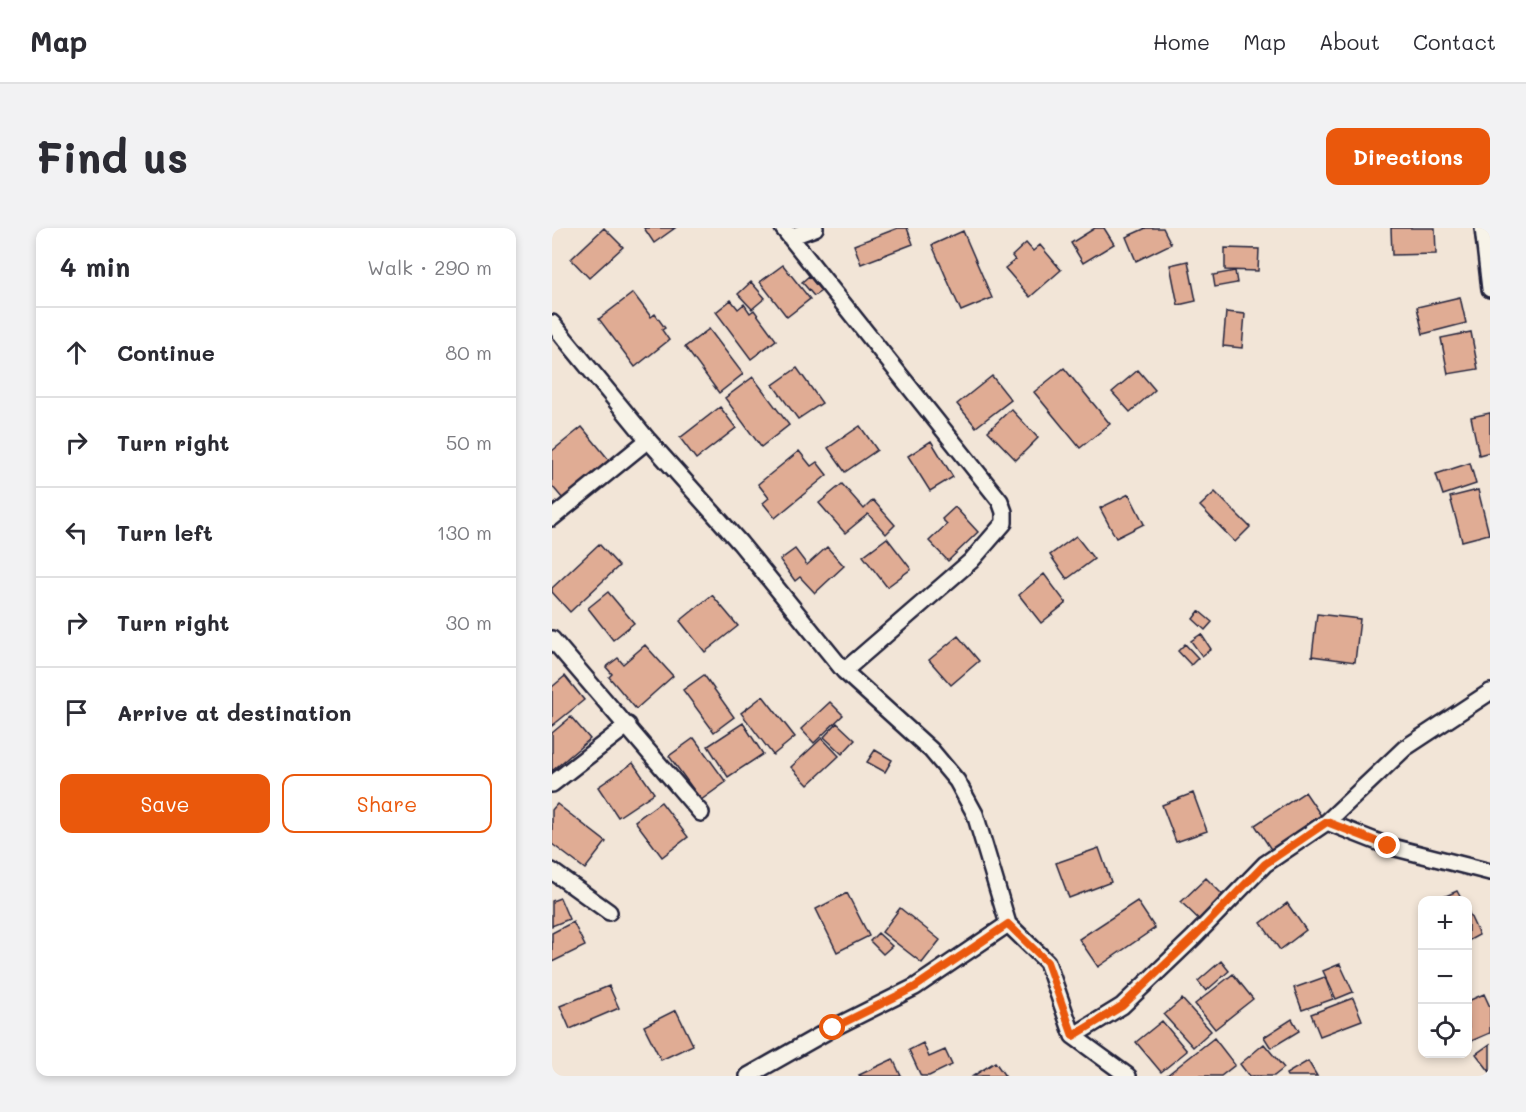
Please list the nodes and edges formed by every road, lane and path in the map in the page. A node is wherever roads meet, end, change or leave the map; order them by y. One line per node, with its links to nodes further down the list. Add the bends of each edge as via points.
1 (815, 228): 3 (street)
2 (1483, 228): 4 (street)
3 (786, 232): 9 (street, via 1000,501 1004,512 1004,523 971,561)
4 (1490, 289)
5 (552, 323): 6 (street)
6 (648, 440): 7 (street); 9 (street, via 740,543)
7 (552, 518)
8 (552, 639): 11 (street)
9 (844, 671): 18 (street, via 931,750 957,781 975,814)
10 (1490, 692): 14 (street, via 1405,748)
11 (628, 725): 12 (street); 13 (street)
12 (552, 784)
13 (701, 813)
14 (1327, 822): 16 (street, via 1388,846); 19 (street, via 1265,864 1122,1006)
15 (552, 871): 17 (street)
16 (1490, 872)
17 (609, 912)
18 (1008, 924): 19 (street, via 1047,962); 20 (street, via 915,987)
19 (1073, 1036): 21 (street)
20 (748, 1076)
21 (1128, 1076)

